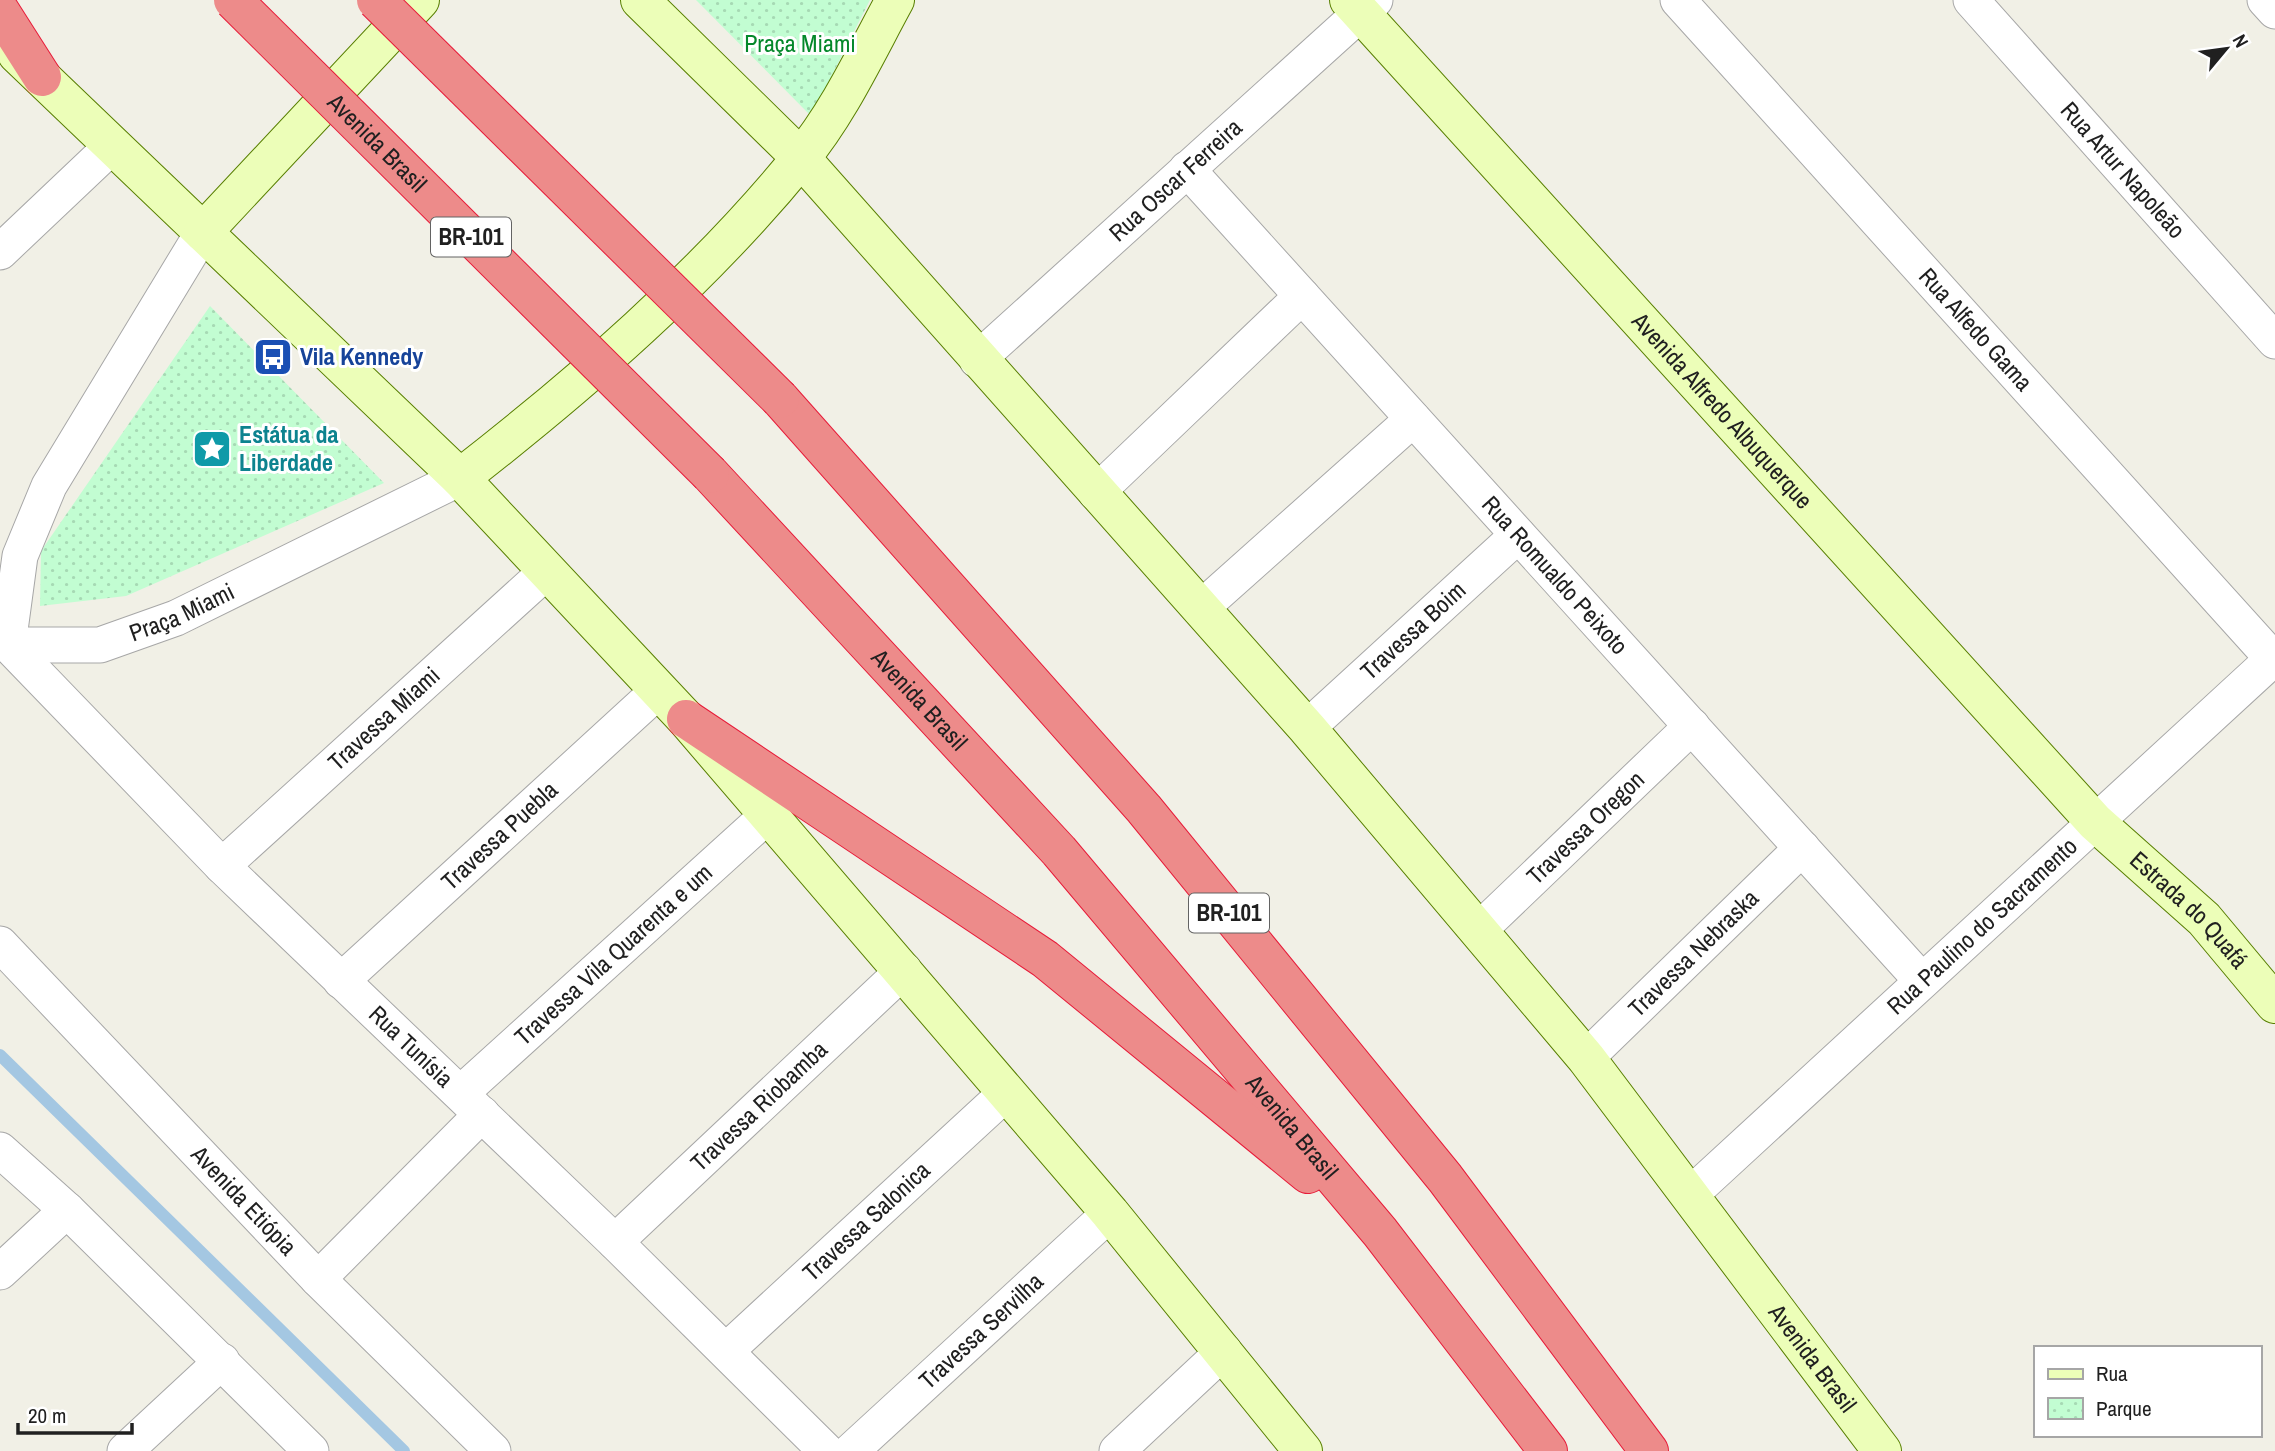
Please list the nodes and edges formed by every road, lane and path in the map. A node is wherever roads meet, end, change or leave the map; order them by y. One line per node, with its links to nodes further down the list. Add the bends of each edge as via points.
1 (233, 0): 51 (highway, Avenida Brasil / BR-101, bridge, via 710,474 1059,851)
2 (376, 0): 66 (highway, BR-101, bridge, via 780,399 1162,831 1445,1178)
3 (420, 0): 17 (street)
4 (640, 0): 15 (street, Avenida Brasil)
5 (895, 0): 15 (street, Praça Miami)
6 (1678, 0): 29 (street, Rua Alfedo Gama)
7 (1970, 0): 20 (street, Rua Artur Napoleão)
8 (2265, 0): 11 (street)
9 (1361, 4): 16 (street, Rua Oscar Ferreira); 35 (street, Avenida Alfredo Albuquerque)
10 (0, 11): 13 (highway)
11 (2275, 11)
12 (0, 38): 13 (street)
13 (41, 76): 14 (street)
14 (113, 145): 17 (street); 18 (street)
15 (801, 158): 21 (street, Avenida Brasil); 23 (street, Praça Miami, via 704,263 562,398)
16 (1187, 169): 19 (street, Rua Romualdo Peixoto); 21 (street, Rua Oscar Ferreira)
17 (203, 232): 23 (street); 28 (street, via 49,486 20,556)
18 (0, 252)
19 (1302, 296): 22 (street, Rua Romualdo Peixoto); 24 (street)
20 (2275, 341)
21 (977, 360): 24 (street, Avenida Brasil)
22 (1413, 419): 25 (street, Rua Romualdo Peixoto); 27 (street)
23 (460, 478): 26 (street); 28 (street, Praça Miami, via 176,618 100,645)
24 (1096, 493): 27 (street, Avenida Brasil)
25 (1518, 535): 32 (street, Rua Romualdo Peixoto); 33 (street, Travessa Boim)
26 (547, 571): 30 (street); 37 (street, Travessa Miami)
27 (1200, 610): 33 (street, Avenida Brasil)
28 (3, 645): 37 (street, Rua Tunísia)
29 (2274, 658): 35 (street, Rua Paulino do Sacramento)
30 (659, 690): 31 (street); 41 (street, Travessa Puebla)
31 (686, 719): 34 (street); 51 (highway, via 1045,959)
32 (1692, 726): 36 (street, Rua Romualdo Peixoto); 38 (street, Travessa Oregon)
33 (1307, 728): 38 (street, Avenida Brasil)
34 (768, 815): 40 (street); 46 (street, Travessa Vila Quarenta e um)
35 (2095, 822): 42 (street, Rua Paulino do Sacramento); 43 (street, Estrada do Quafá, via 2204,919)
36 (1802, 848): 42 (street, Rua Romualdo Peixoto); 44 (street, Travessa Nebraska)
37 (222, 866): 41 (street, Rua Tunísia)
38 (1478, 931): 44 (street, Avenida Brasil)
39 (0, 944): 54 (street, Avenida Etiópia)
40 (904, 970): 45 (street); 52 (street, Travessa Riobamba)
41 (341, 981): 46 (street, Rua Tunísia)
42 (1922, 981): 48 (street, Rua Paulino do Sacramento)
43 (2275, 1004)
44 (1586, 1058): 48 (street, Avenida Brasil)
45 (1007, 1091): 50 (street); 55 (street, Travessa Salonica)
46 (471, 1103): 52 (street, Rua Tunísia); 54 (street, Travessa Vila Quarenta e um)
47 (0, 1150): 49 (street)
48 (1690, 1195): 67 (street, Avenida Brasil)
49 (67, 1210): 53 (street); 57 (street)
50 (1110, 1213): 56 (street); 62 (street, Travessa Servilha)
51 (1380, 1232): 65 (highway, Avenida Brasil / BR-101)
52 (615, 1242): 55 (street, Rua Tunísia)
53 (0, 1272)
54 (318, 1279): 60 (street, Avenida Etiópia)
55 (726, 1351): 61 (street, Rua Tunísia)
56 (1224, 1351): 63 (street); 64 (street)
57 (222, 1361): 58 (street); 59 (street)
58 (125, 1451)
59 (311, 1451)
60 (493, 1451)
61 (826, 1451)
62 (851, 1451)
63 (1116, 1451)
64 (1303, 1451)
65 (1548, 1451)
66 (1649, 1451)
67 (1882, 1451)

